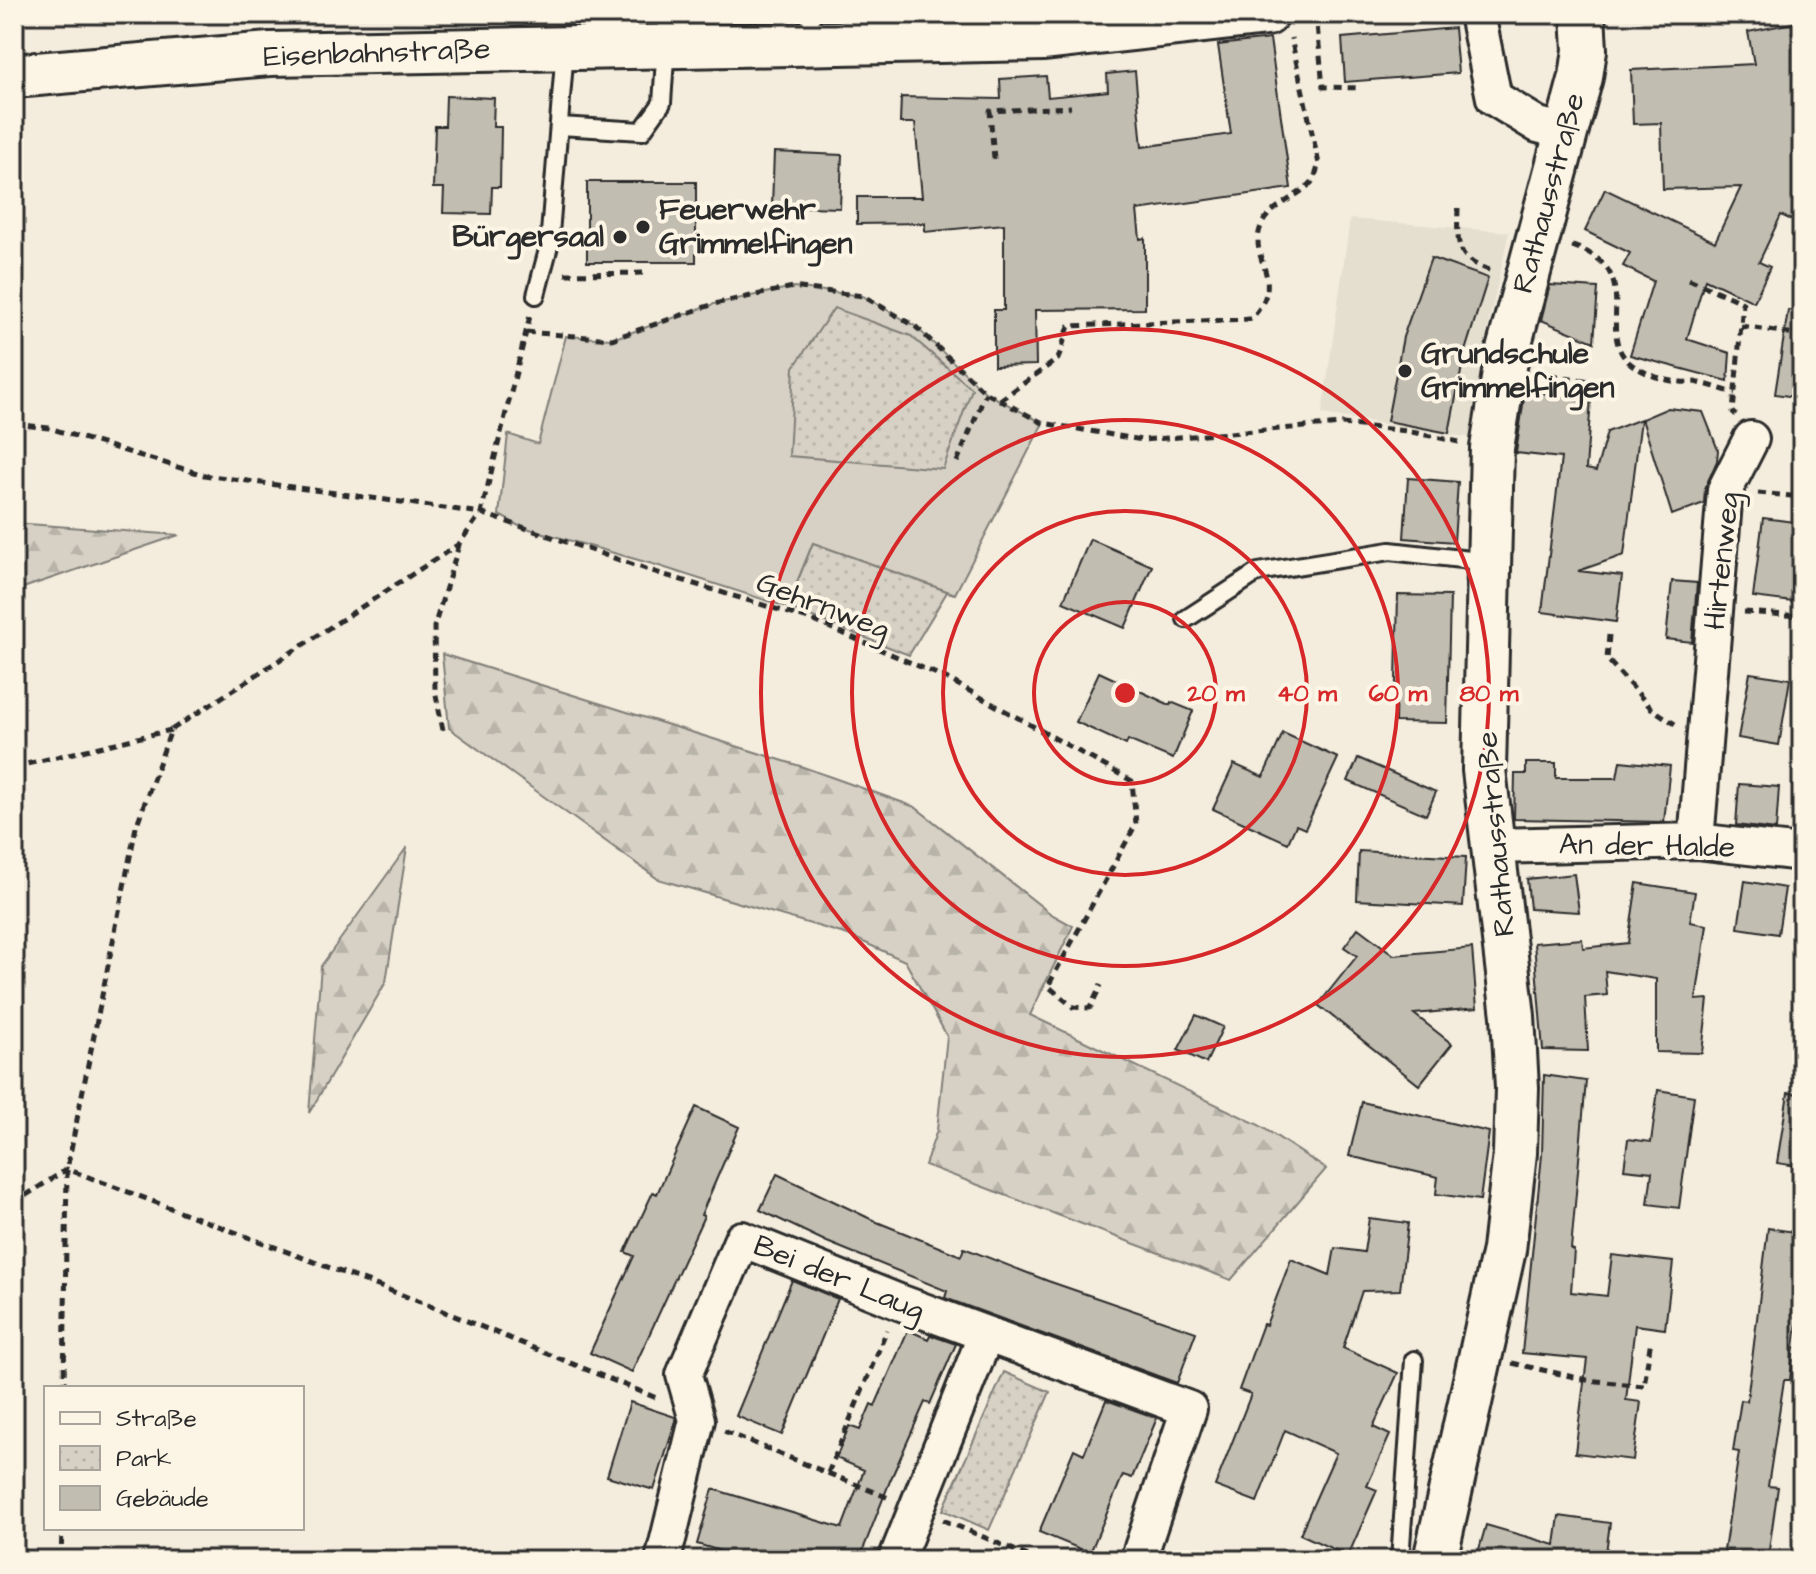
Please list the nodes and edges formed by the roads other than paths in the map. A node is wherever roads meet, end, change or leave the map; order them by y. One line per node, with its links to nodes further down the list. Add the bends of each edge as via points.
1 (1477, 14): 9 (street, via 1494,98 1538,125)
2 (1583, 14): 9 (street, Rathausstraße, via 1585,50)
3 (1278, 22): 4 (street, Eisenbahnstraße, via 1044,39)
4 (810, 29): 5 (street, Eisenbahnstraße)
5 (667, 30): 6 (street, Eisenbahnstraße); 8 (lane, via 662,103 642,131)
6 (565, 48): 7 (street, Eisenbahnstraße, via 270,54); 8 (lane)
7 (14, 76)
8 (560, 126): 10 (lane, via 549,246)
9 (1566, 132): 12 (street, Rathausstraße, via 1505,368 1492,448)
10 (536, 295)
11 (1751, 439): 14 (street, Hirtenweg, via 1725,490)
12 (1490, 563): 13 (lane, via 1390,551 1258,572); 15 (street, Rathausstraße, via 1484,770)
13 (1186, 619)
14 (1696, 841): 15 (street, An der Halde); 16 (street, An der Halde)
15 (1492, 846): 23 (street, Rathausstraße, via 1513,1016 1515,1153 1504,1250)
16 (1802, 853)
17 (986, 1334): 19 (street, Bei der Laug, via 742,1239 684,1375 695,1416); 20 (street); 21 (street, Bei der Laug, via 1189,1409)
18 (1414, 1360): 22 (lane)
19 (663, 1560)
20 (896, 1560)
21 (1138, 1560)
22 (1400, 1560)
23 (1435, 1560)

